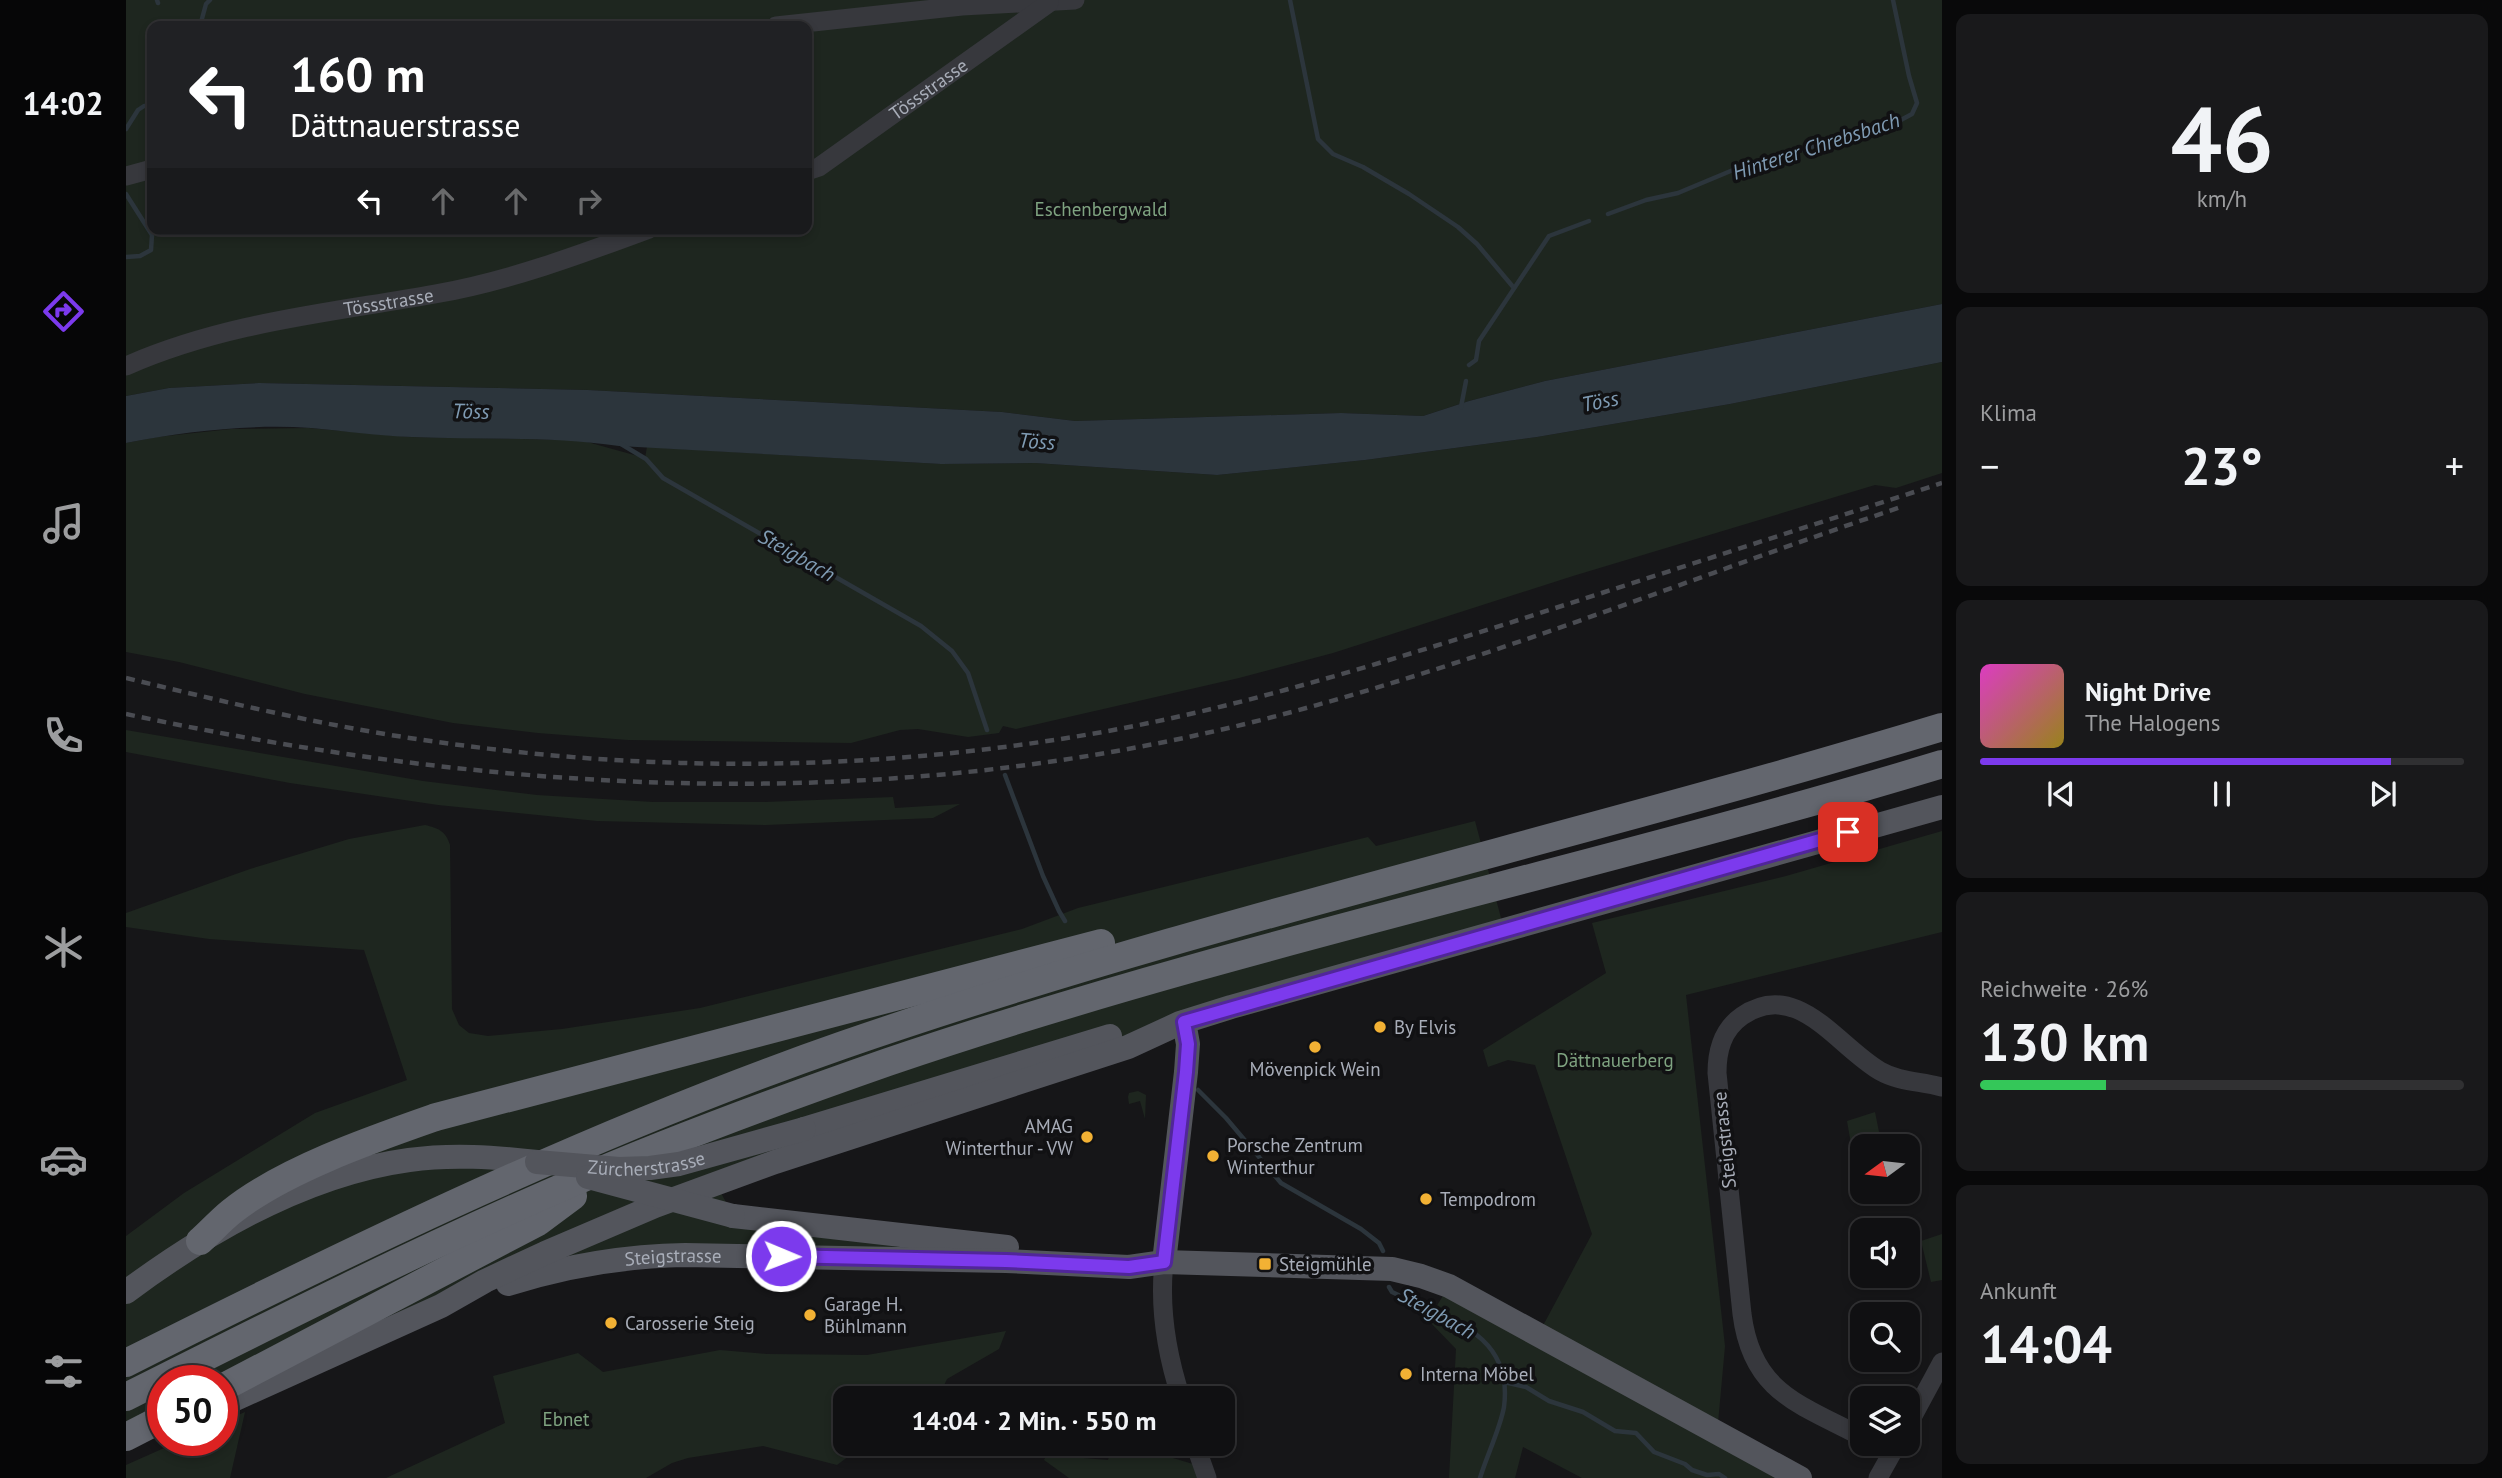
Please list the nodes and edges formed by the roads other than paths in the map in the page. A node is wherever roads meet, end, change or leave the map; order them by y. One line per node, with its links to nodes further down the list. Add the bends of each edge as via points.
1 (1075, 0): 2 (street)
2 (1049, 3): 3 (street, via 962,6); 4 (street, Tössstrasse)
3 (812, 22)
4 (812, 169)
5 (147, 170): 6 (street)
6 (126, 176)
7 (633, 235): 8 (street, Tössstrasse, via 498,280 251,324)
8 (126, 366)
9 (1942, 727): 12 (highway)
10 (1942, 764): 16 (highway, via 1061,1007 838,1080)
11 (1942, 807): 13 (main road, Zürcherstrasse)
12 (1310, 902): 17 (highway, via 1163,926 436,1117 281,1181 232,1211); 22 (highway, via 1003,992 711,1094 420,1218)
13 (1182, 1023): 15 (main road, Zürcherstrasse, bridge, via 1121,1032 679,1164 619,1169); 18 (main road, via 1188,1044 1186,1072); 20 (main road, Zürcherstrasse, via 1128,1047 715,1183 545,1253)
14 (1942, 1087): 29 (street, Steigstrasse, via 1881,1072 1807,1014 1788,1006 1767,1006 1744,1014 1728,1030 1718,1053 1749,1349 1776,1389)
15 (537, 1162): 17 (main road, Zürcherstrasse, via 483,1157 408,1160 289,1196); 18 (main road, Steigstrasse, bridge, via 733,1216 1017,1248 1129,1252)
16 (614, 1166): 23 (highway, via 538,1222); 25 (highway, via 408,1258)
17 (200, 1241): 19 (main road, Zürcherstrasse)
18 (1164, 1262): 20 (main road, Steigstrasse, via 1129,1267 802,1256 634,1256 533,1276); 24 (street, via 1166,1338); 36 (main road, Steigstrasse, via 1366,1266 1421,1276 1449,1286)
19 (126, 1292)
20 (440, 1306): 26 (main road, Zürcherstrasse)
21 (1942, 1362): 27 (street)
22 (126, 1363)
23 (238, 1380)
24 (1177, 1386)
25 (126, 1397)
26 (238, 1398)
27 (1920, 1403)
28 (147, 1426): 30 (highway)
29 (1850, 1431)
30 (126, 1437)
31 (147, 1438): 32 (main road)
32 (126, 1448)
33 (1199, 1456): 35 (street)
34 (1885, 1456): 37 (street)
35 (1207, 1478)
36 (1800, 1478)
37 (1878, 1478)

